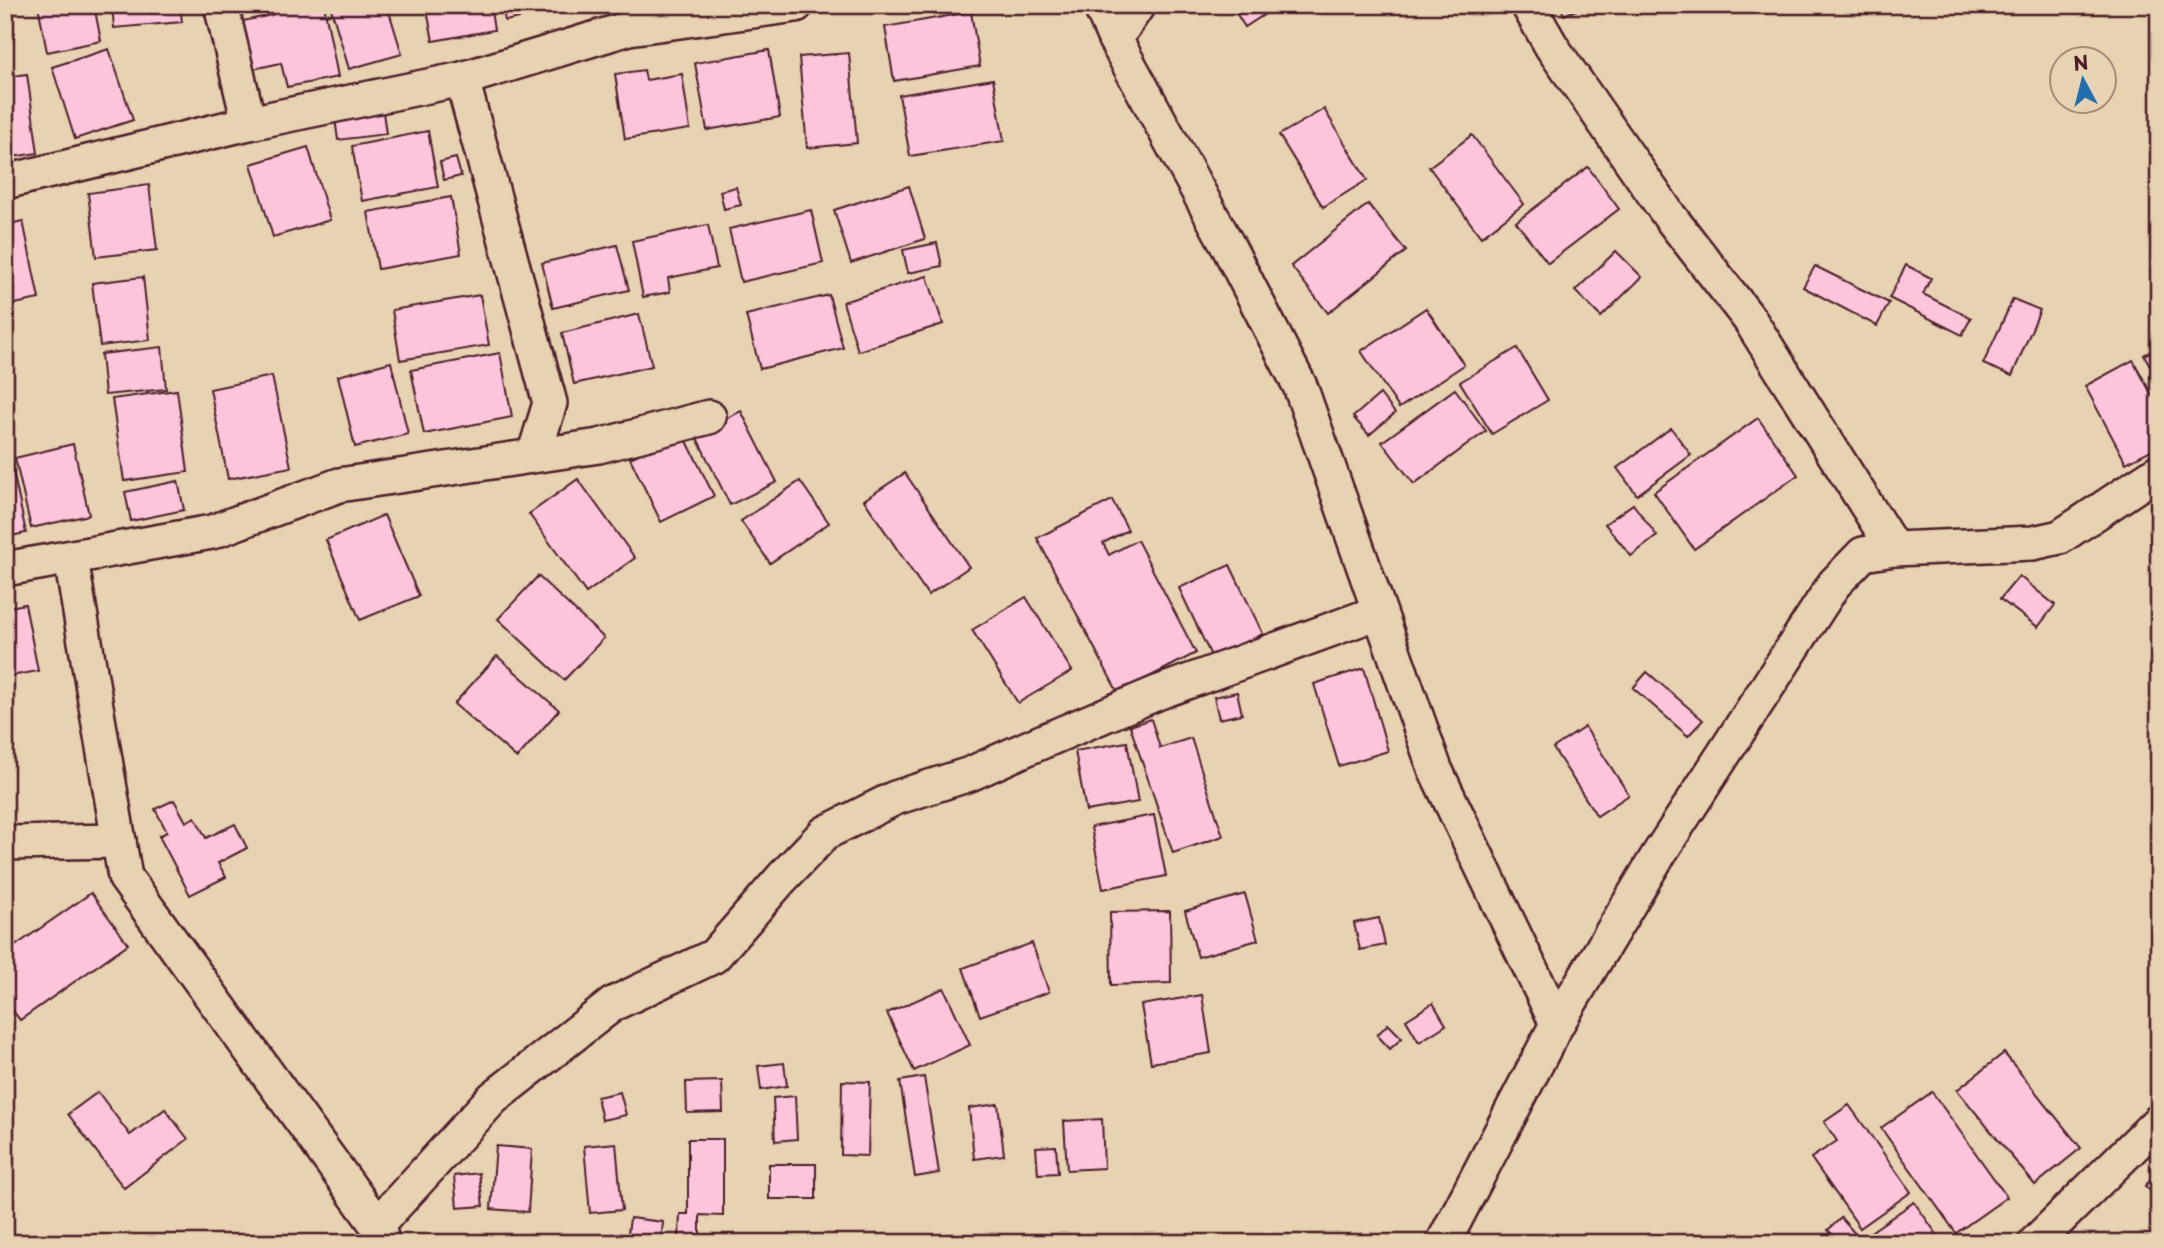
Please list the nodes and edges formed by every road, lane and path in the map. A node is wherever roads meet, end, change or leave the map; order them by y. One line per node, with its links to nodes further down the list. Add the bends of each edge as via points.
1 (221, 5): 9 (street)
2 (796, 5): 6 (street)
3 (1100, 5): 7 (street)
4 (1138, 5): 7 (street)
5 (1528, 5): 14 (street, via 1670,217 1751,320)
6 (626, 17): 8 (street)
7 (1115, 39): 17 (street, via 1300,386)
8 (462, 79): 9 (street); 12 (street, via 550,403)
9 (249, 123): 10 (street)
10 (5, 182)
11 (709, 417): 12 (street, via 599,446)
12 (534, 455): 15 (street, via 339,485 212,532)
13 (2159, 471): 14 (street, via 2060,537 2033,543)
14 (1894, 549): 20 (street, via 1863,554 1834,584 1657,857)
15 (71, 559): 16 (street); 18 (street)
16 (5, 569)
17 (1379, 612): 20 (street, via 1435,769); 22 (street, via 1157,693 970,774 895,798 825,834 714,956 613,1004 493,1098)
18 (120, 841): 19 (street); 22 (street, via 125,877)
19 (5, 843)
20 (1557, 1024): 23 (street)
21 (2159, 1121): 24 (street)
22 (380, 1234)
23 (1443, 1243)
24 (2035, 1243)

